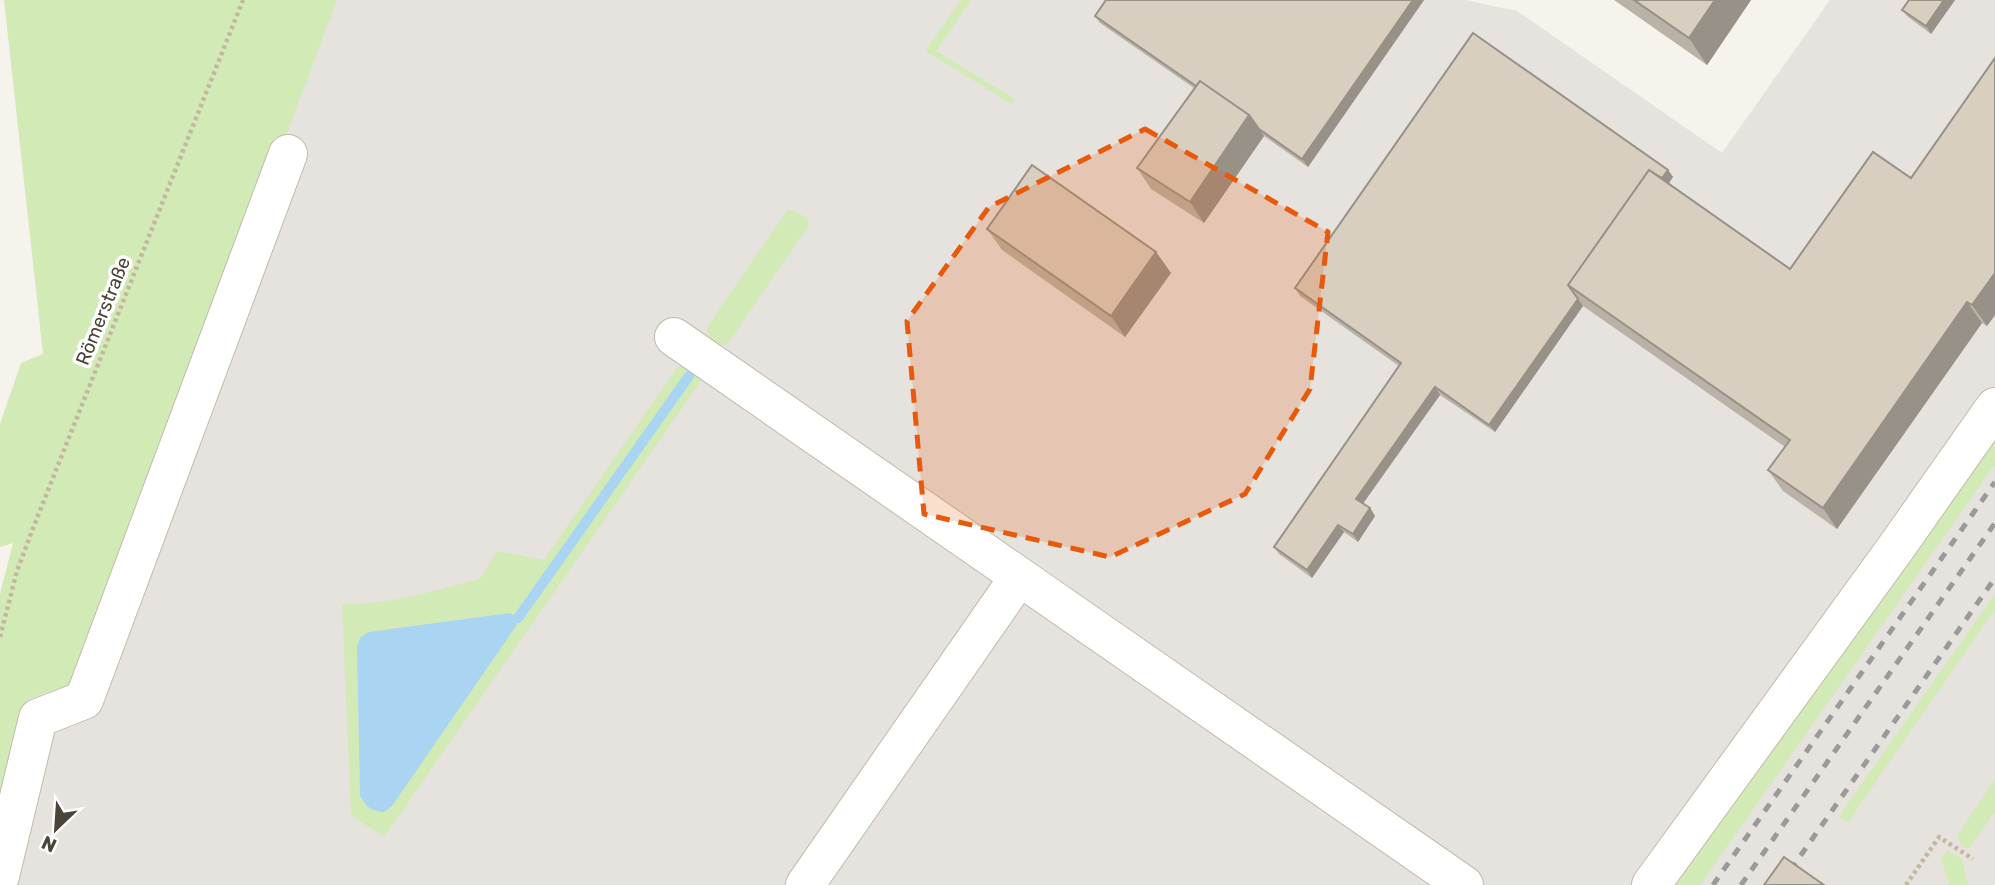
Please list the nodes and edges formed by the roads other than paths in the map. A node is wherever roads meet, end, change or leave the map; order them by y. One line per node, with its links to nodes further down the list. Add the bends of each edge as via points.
1 (288, 154): 5 (lane, via 84,700 38,718)
2 (674, 337): 4 (lane)
3 (1995, 407): 8 (lane)
4 (1019, 577): 6 (lane); 7 (lane)
5 (0, 876)
6 (805, 885)
7 (1464, 885)
8 (1651, 885)

